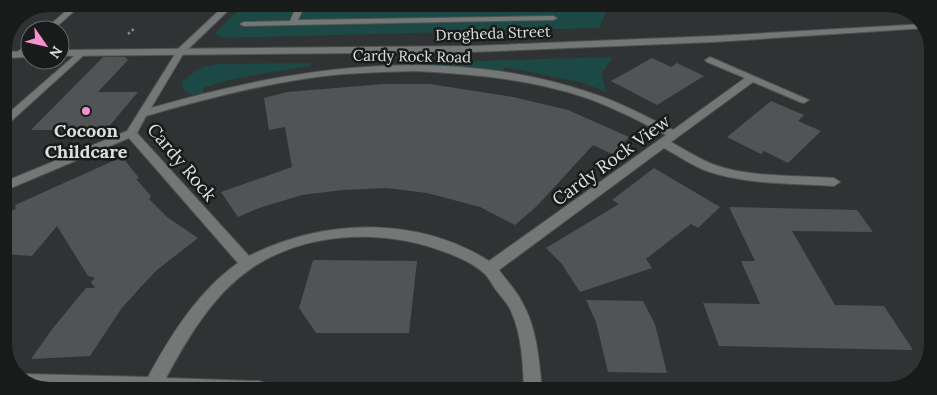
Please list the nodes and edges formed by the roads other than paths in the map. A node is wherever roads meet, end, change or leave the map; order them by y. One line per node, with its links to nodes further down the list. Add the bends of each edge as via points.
1 (222, 12): 7 (street, Cardy Rock)
2 (298, 12): 4 (street)
3 (553, 18): 4 (street)
4 (293, 22): 5 (street)
5 (244, 24)
6 (917, 27): 7 (street, Drogheda Street, via 714,39 470,48)
7 (181, 51): 9 (street, Drogheda Street); 16 (street, Cardy Rock)
8 (70, 53): 9 (street, Drogheda Street)
9 (81, 53): 15 (street)
10 (13, 54): 11 (street)
11 (20, 54)
12 (710, 60): 13 (street)
13 (752, 78): 14 (street); 18 (street, Cardy Rock View)
14 (804, 100)
15 (13, 114)
16 (143, 114): 17 (street, Cardy Rock); 18 (street, Cardy Rock Road, via 247,85 332,71 390,68 464,70 499,74 578,92)
17 (131, 133): 21 (street); 22 (street, Cardy Rock)
18 (675, 134): 19 (street, Cardy Rock View)
19 (664, 143): 20 (street, via 714,169 736,174); 23 (street, Cardy Rock View)
20 (834, 182)
21 (13, 183)
22 (247, 264): 23 (street, via 294,242 336,232 378,231 444,246); 24 (street, via 219,288 181,337)
23 (489, 269): 25 (street, via 517,307 530,351)
24 (156, 382)
25 (533, 382)

